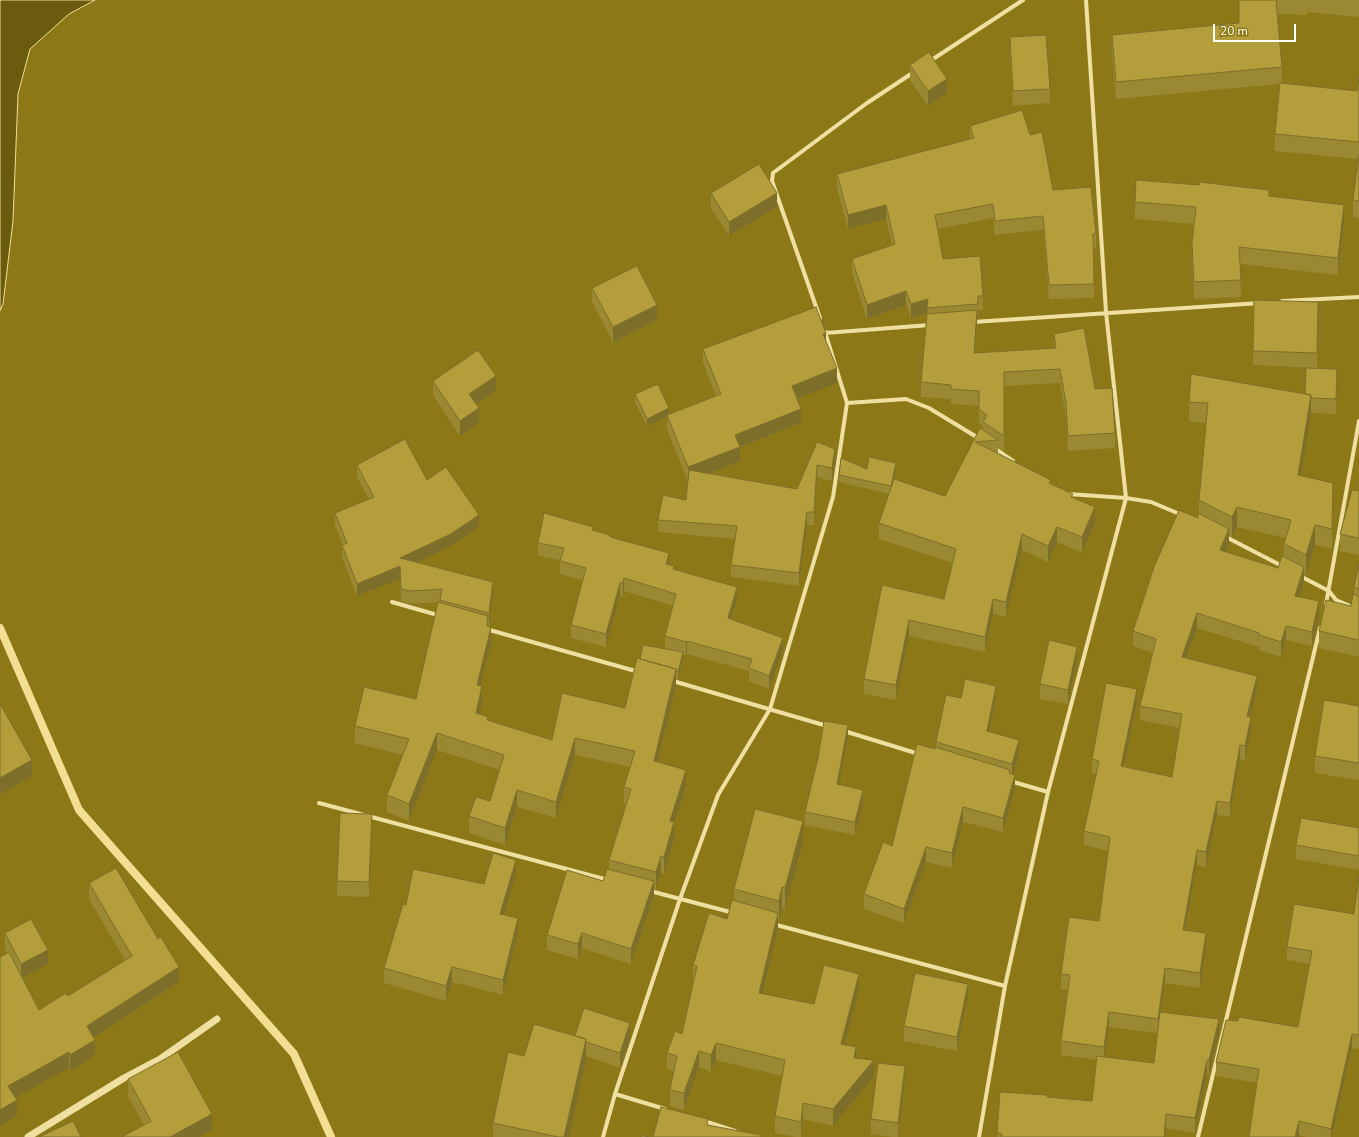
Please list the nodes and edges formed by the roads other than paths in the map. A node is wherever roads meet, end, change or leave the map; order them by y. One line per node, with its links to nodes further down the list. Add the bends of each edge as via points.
1 (1023, 0): 3 (street)
2 (1086, 0): 8 (street)
3 (926, 64)
4 (919, 69): 11 (street, via 867,103 774,172 772,181)
5 (1359, 297): 6 (street)
6 (1280, 301)
7 (1264, 302): 8 (street)
8 (1106, 312): 9 (street); 18 (street)
9 (965, 322)
10 (934, 325): 11 (street)
11 (825, 333): 12 (street)
12 (847, 403): 14 (street, via 906,399 929,408); 32 (street, via 833,497)
13 (1359, 422): 23 (street)
14 (984, 441)
15 (990, 446): 16 (street)
16 (1016, 463)
17 (1062, 494): 18 (street)
18 (1126, 498): 19 (street, via 1151,502); 37 (street)
19 (1186, 517)
20 (1220, 534): 21 (street)
21 (1288, 570)
22 (1295, 573): 23 (street)
23 (1329, 591): 25 (street); 26 (street, via 1336,600)
24 (392, 602): 27 (street)
25 (1325, 606)
26 (1359, 610)
27 (445, 617)
28 (1322, 621): 53 (street)
29 (483, 628): 30 (street)
30 (641, 672)
31 (664, 679): 32 (street)
32 (770, 708): 33 (street); 41 (street, via 718,795)
33 (830, 727)
34 (838, 729): 35 (street)
35 (928, 756)
36 (1003, 779): 37 (street)
37 (1048, 792): 44 (street)
38 (319, 803): 39 (street)
39 (611, 880)
40 (642, 889): 41 (street)
41 (680, 899): 42 (street); 46 (street)
42 (742, 916)
43 (765, 922): 44 (street)
44 (1004, 986): 52 (street)
45 (217, 1019): 50 (street, via 160,1058)
46 (615, 1094): 47 (street); 51 (street)
47 (668, 1110)
48 (697, 1119): 49 (street)
49 (742, 1132)
50 (28, 1137)
51 (603, 1137)
52 (979, 1137)
53 (1198, 1137)

